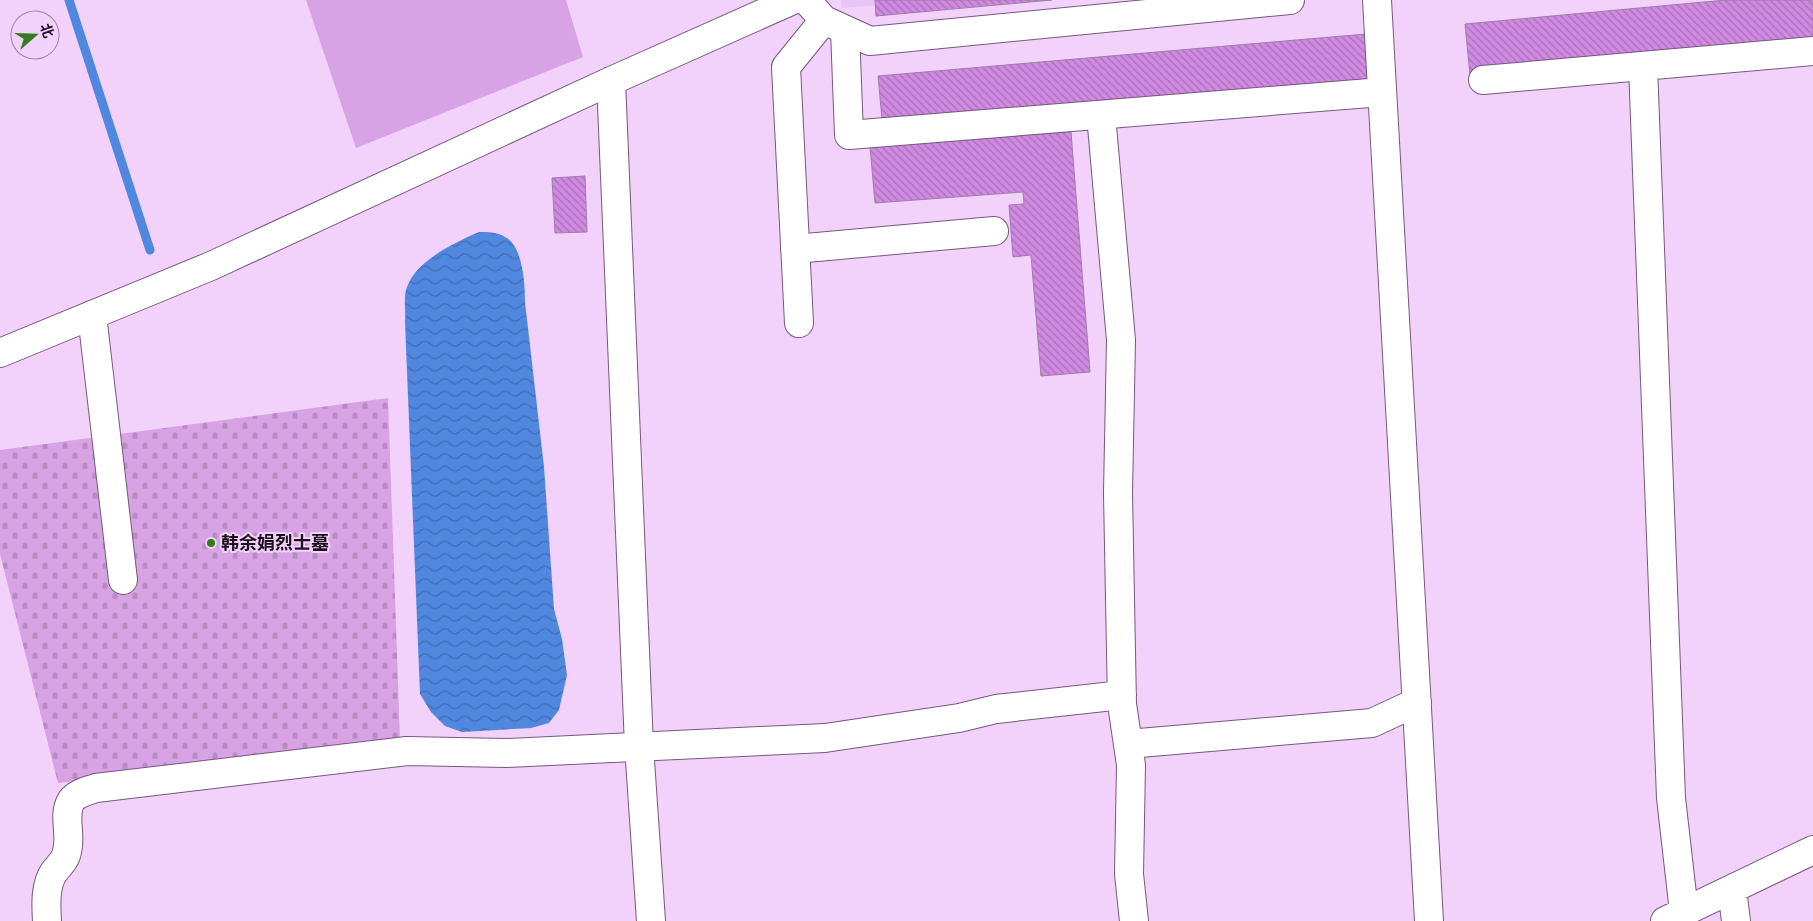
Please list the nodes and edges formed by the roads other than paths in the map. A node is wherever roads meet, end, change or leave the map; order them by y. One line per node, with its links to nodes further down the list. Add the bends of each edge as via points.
1 (793, 0): 9 (street)
2 (806, 0): 5 (street)
3 (1290, 0): 5 (street, via 870,41)
4 (1378, 0): 10 (street)
5 (834, 25): 11 (street, via 849,135); 13 (street, via 786,67)
6 (1813, 51): 7 (street)
7 (1643, 66): 8 (street); 24 (street)
8 (1483, 80)
9 (611, 81): 14 (street, via 211,266); 21 (street)
10 (1382, 92): 11 (street); 19 (street)
11 (1101, 115): 18 (street, via 1121,340 1118,493)
12 (994, 231): 13 (street)
13 (795, 248): 15 (street)
14 (92, 315): 16 (street); 17 (street)
15 (799, 324)
16 (0, 353)
17 (123, 580)
18 (1122, 695): 20 (street); 21 (street, via 996,709 959,718 824,738)
19 (1417, 702): 20 (street, via 1372,723); 28 (street)
20 (1128, 744): 27 (street, via 1131,766 1129,874)
21 (638, 746): 25 (street, via 506,753 407,751 96,788 70,801 65,861 53,873 49,886); 26 (street)
22 (1813, 850): 23 (street)
23 (1732, 889): 24 (street); 29 (street)
24 (1674, 916)
25 (47, 921)
26 (652, 921)
27 (1134, 921)
28 (1429, 921)
29 (1736, 921)

